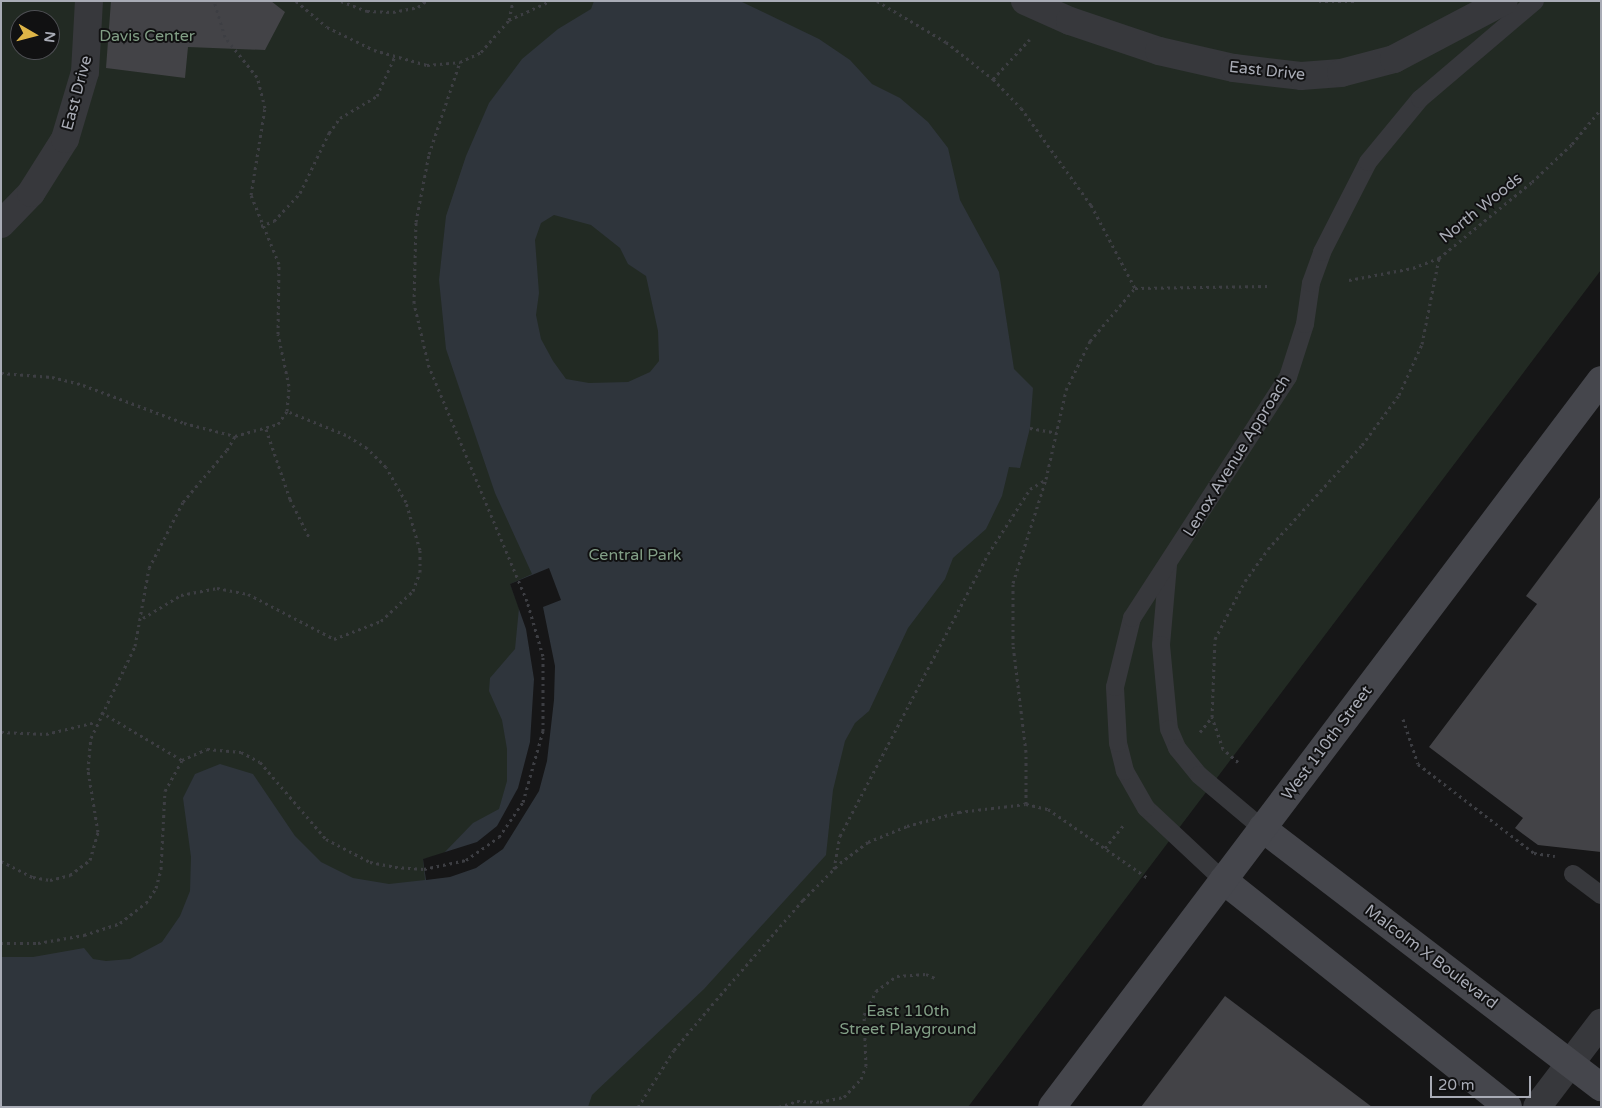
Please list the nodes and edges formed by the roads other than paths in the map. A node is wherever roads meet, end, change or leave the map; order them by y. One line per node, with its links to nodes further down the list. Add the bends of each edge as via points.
1 (89, 1): 5 (street, East Drive, via 85,72 65,139 31,193)
2 (1025, 1): 3 (street, East Drive, via 1070,21 1159,50 1234,68 1301,76 1341,74 1394,59)
3 (1504, 1)
4 (1535, 1): 7 (lane, Lenox Avenue Approach, via 1420,99 1384,139 1337,219 1311,283 1300,345 1272,407)
5 (1, 224)
6 (1601, 380): 8 (main road, West 110th Street)
7 (1169, 565): 8 (lane, Lenox Avenue Approach, via 1161,644 1169,729 1177,748 1199,775); 10 (lane, Lenox Avenue Approach, via 1132,618 1121,651 1115,687 1118,743 1134,792 1146,808)
8 (1262, 828): 10 (main road, West 110th Street); 13 (main road, Malcolm X Boulevard)
9 (1573, 874): 11 (lane)
10 (1223, 880): 15 (main road, West 110th Street); 16 (main road)
11 (1601, 894)
12 (1601, 1023): 13 (street)
13 (1570, 1063): 14 (main road, Malcolm X Boulevard); 17 (street)
14 (1601, 1087)
15 (1052, 1107)
16 (1508, 1107)
17 (1537, 1107)

